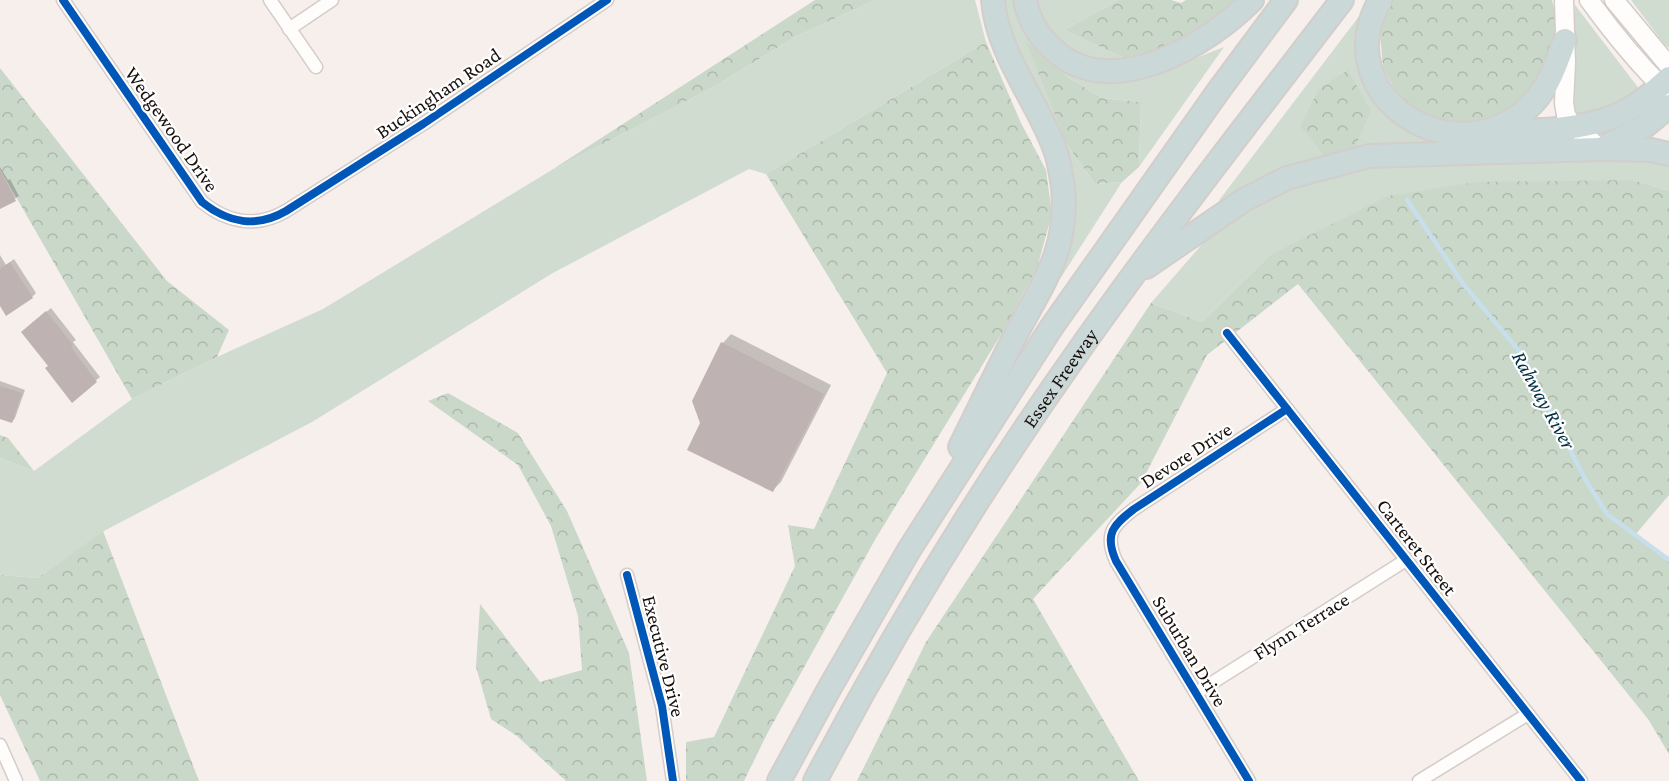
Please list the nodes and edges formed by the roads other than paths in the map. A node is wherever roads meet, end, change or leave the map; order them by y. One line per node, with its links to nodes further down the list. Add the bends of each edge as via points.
1 (63, 0): 22 (street, Wedgewood Drive, via 202,202 226,218 239,221 268,220)
2 (270, 0): 14 (street)
3 (332, 0): 14 (street)
4 (607, 0): 22 (street, Buckingham Road)
5 (993, 0): 27 (highway, via 1003,39 1054,147 1062,176 1063,226 1060,245 1039,294)
6 (1025, 0): 7 (highway, via 1031,22 1060,56 1095,70 1113,71 1131,70 1190,46)
7 (1252, 0)
8 (1286, 0): 27 (highway, Essex Freeway, via 1051,328)
9 (1342, 0): 23 (highway, Essex Freeway)
10 (1380, 0): 19 (highway, via 1368,34 1368,52 1384,97 1406,117 1434,130)
11 (1564, 0): 15 (main road)
12 (1589, 0): 17 (main road, via 1608,26)
13 (1614, 0): 17 (main road)
14 (289, 29): 16 (street)
15 (1565, 40): 18 (main road, via 1564,103); 19 (highway, via 1549,80 1532,105)
16 (316, 67)
17 (1667, 86): 18 (highway, via 1625,111); 20 (highway, via 1645,126)
18 (1573, 126): 19 (highway); 20 (main road)
19 (1491, 131)
20 (1601, 149): 21 (highway); 23 (highway, via 1359,158 1287,178 1253,196)
21 (1669, 154)
22 (286, 211)
23 (1133, 276): 36 (highway, Essex Freeway, via 939,561)
24 (1227, 333): 25 (street, Carteret Street)
25 (1287, 409): 26 (street, Devore Drive, via 1134,509 1116,523); 28 (street, Carteret Street)
26 (1111, 536): 30 (street, Suburban Drive, via 1110,547 1116,561)
27 (909, 550): 35 (highway, Essex Freeway)
28 (1406, 560): 30 (street, Flynn Terrace); 31 (street, Carteret Street)
29 (627, 575): 34 (street, Executive Drive, via 662,706)
30 (1196, 693): 37 (street, Suburban Drive)
31 (1528, 714): 38 (street); 39 (street, Carteret Street)
32 (0, 745): 33 (street)
33 (16, 781)
34 (673, 781)
35 (779, 781)
36 (815, 781)
37 (1249, 781)
38 (1419, 781)
39 (1581, 781)

